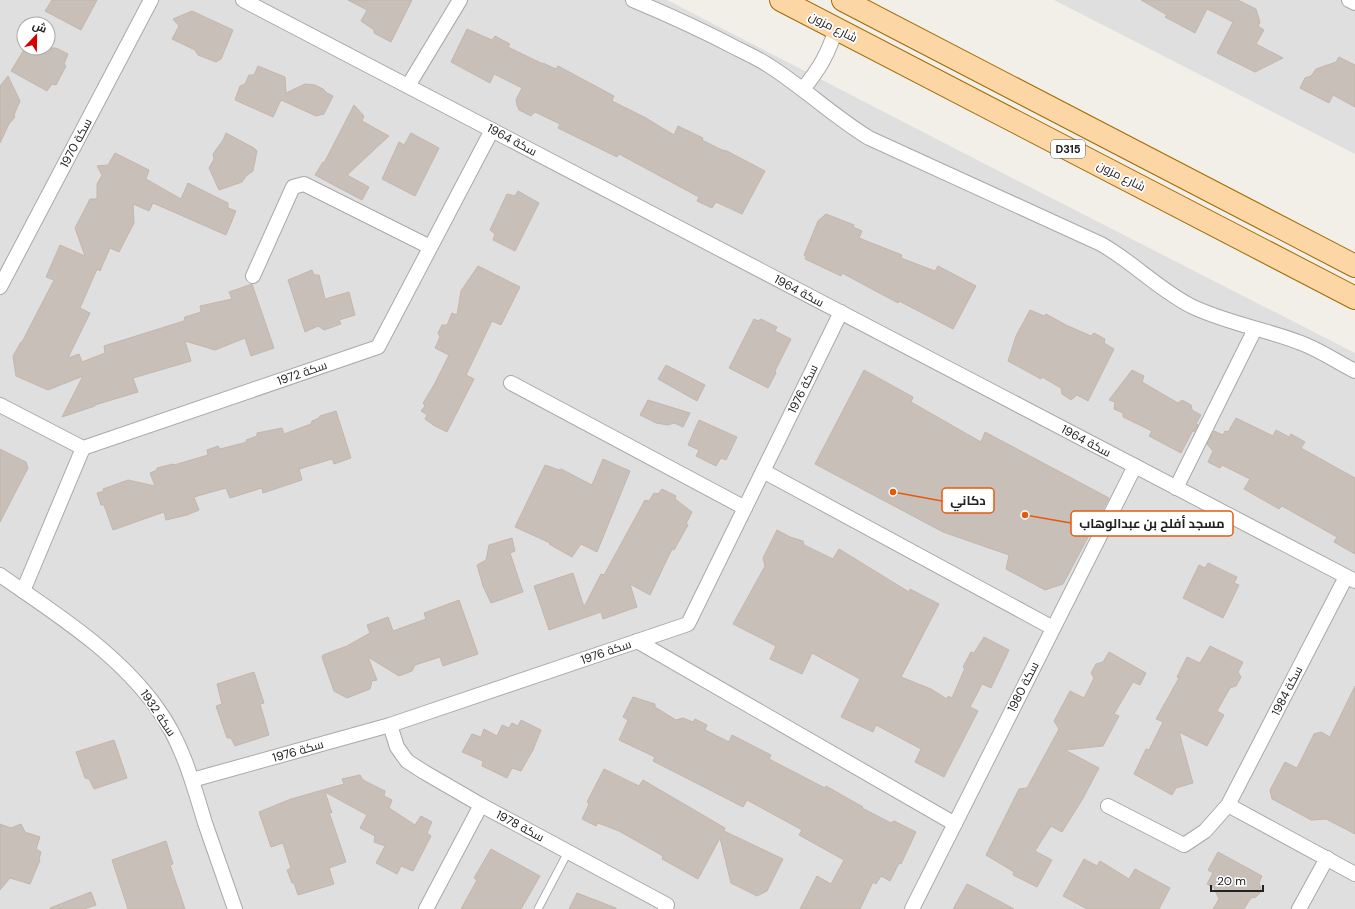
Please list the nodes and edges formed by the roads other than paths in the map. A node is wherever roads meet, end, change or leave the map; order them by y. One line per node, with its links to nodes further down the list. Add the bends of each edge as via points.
1 (151, 0): 16 (street, سكة 1970)
2 (244, 0): 10 (street, سكة 1964)
3 (460, 0): 10 (street)
4 (633, 0): 11 (street, via 724,41 767,64)
5 (781, 0): 9 (main road, شارع مزون / D315)
6 (843, 0): 14 (main road, D315)
7 (1349, 0): 8 (street)
8 (1355, 3)
9 (836, 29): 11 (street, via 829,51 818,71); 17 (main road, شارع مزون / D315)
10 (408, 86): 12 (street, سكة 1964)
11 (803, 89): 19 (street, via 848,125 869,138 1101,244 1130,262 1155,284 1180,300)
12 (492, 130): 13 (street, سكة 1972); 18 (street, سكة 1964)
13 (430, 247): 15 (street, via 304,184 293,187); 23 (street, سكة 1972, via 378,347)
14 (1355, 266)
15 (253, 276)
16 (0, 286)
17 (1355, 298)
18 (841, 312): 24 (street, سكة 1964); 25 (street, سكة 1976)
19 (1255, 329): 20 (street, via 1302,343); 26 (street)
20 (1355, 371)
21 (511, 383): 27 (street)
22 (0, 405): 23 (street)
23 (83, 448): 30 (street)
24 (1135, 466): 26 (street, سكة 1964); 31 (street, سكة 1980)
25 (763, 471): 27 (street, سكة 1976); 31 (street)
26 (1176, 488): 29 (street, سكة 1964)
27 (745, 508): 32 (street, سكة 1976, via 688,624)
28 (0, 576): 30 (street, سكة 1932)
29 (1351, 579): 36 (street, سكة 1984)
30 (23, 591): 34 (street, سكة 1932, via 62,618 132,678 166,722 178,743)
31 (1053, 628): 38 (street, سكة 1980)
32 (638, 641): 33 (street, سكة 1976); 38 (street)
33 (390, 725): 34 (street, سكة 1976); 35 (street, سكة 1978, via 397,747 407,761)
34 (192, 780): 43 (street, سكة 1932)
35 (481, 805): 39 (street, سكة 1978); 44 (street)
36 (1228, 805): 37 (street, سكة 1984, via 1206,832 1184,845); 40 (street)
37 (1108, 806)
38 (955, 824): 46 (street, سكة 1980)
39 (568, 852): 42 (street, سكة 1978); 45 (lane)
40 (1327, 858): 41 (street); 47 (street)
41 (1355, 874)
42 (669, 908)
43 (235, 909)
44 (426, 909)
45 (538, 909)
46 (912, 909)
47 (1299, 909)

